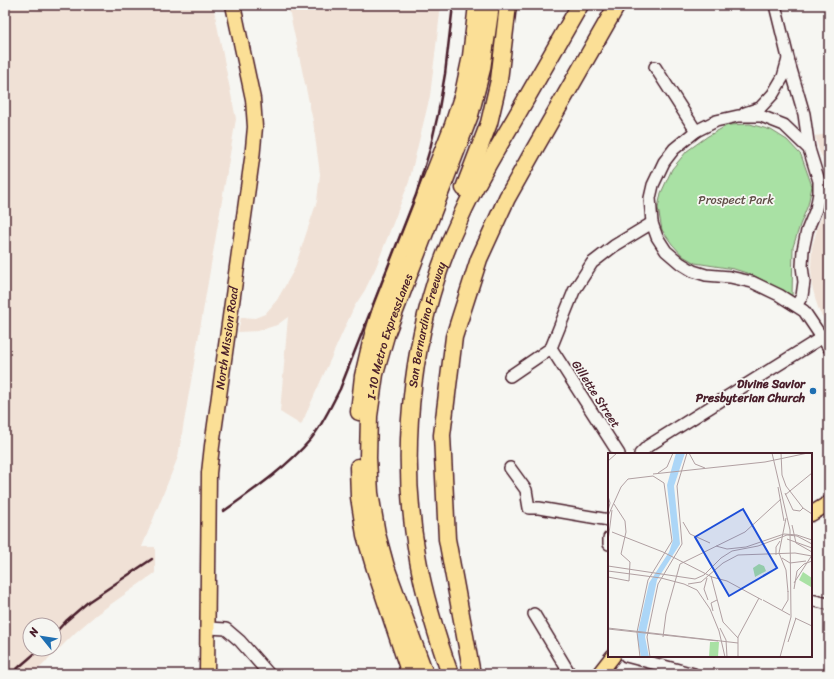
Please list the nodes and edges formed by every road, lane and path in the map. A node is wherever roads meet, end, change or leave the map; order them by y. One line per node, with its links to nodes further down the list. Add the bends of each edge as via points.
1 (233, 5): 29 (main road, North Mission Road, via 253,99 255,127 210,466)
2 (477, 5): 34 (highway, I-10 Metro ExpressLanes, via 463,94 381,310 363,376 358,416 359,497 365,535)
3 (490, 5): 35 (highway, I-10 Metro ExpressLanes, via 482,69 470,115 387,332 369,416 370,493 377,534 386,567)
4 (508, 5): 23 (highway, via 499,80 489,123 429,274 409,349 402,445)
5 (580, 5): 23 (highway, San Bernardino Freeway, via 473,190 441,266 420,343 412,398)
6 (618, 5): 37 (highway, via 508,198 479,259 454,337 442,435 447,540)
7 (775, 5): 8 (street)
8 (788, 58): 10 (street, via 783,77 773,94 760,108); 12 (street, via 804,114)
9 (655, 67): 11 (street)
10 (738, 116): 11 (street, via 716,121); 12 (street, via 761,116 784,124)
11 (696, 131): 13 (street, via 674,149 658,174 650,198)
12 (809, 149): 14 (street, via 820,181 816,209 803,250 802,296)
13 (652, 223): 14 (street, via 666,251 693,271 752,282); 16 (street, via 614,246 592,264 574,291)
14 (796, 306): 15 (street, via 804,311)
15 (825, 335): 17 (street); 20 (street, via 648,446)
16 (551, 348): 18 (street); 19 (street, Gillette Street)
17 (829, 348)
18 (510, 376)
19 (618, 453)
20 (641, 453)
21 (510, 468): 25 (street, via 526,490 529,508)
22 (829, 503): 24 (main road)
23 (410, 505): 36 (highway, San Bernardino Freeway, via 423,586)
24 (812, 513)
25 (608, 520)
26 (812, 600): 27 (street)
27 (829, 604)
28 (534, 614): 38 (street)
29 (208, 628): 32 (main road, North Mission Road); 33 (street, via 226,630 240,641)
30 (612, 657): 39 (main road)
31 (630, 657): 40 (street)
32 (207, 674)
33 (269, 674)
34 (410, 674)
35 (425, 674)
36 (450, 674)
37 (472, 674)
38 (570, 674)
39 (599, 674)
40 (694, 674)

